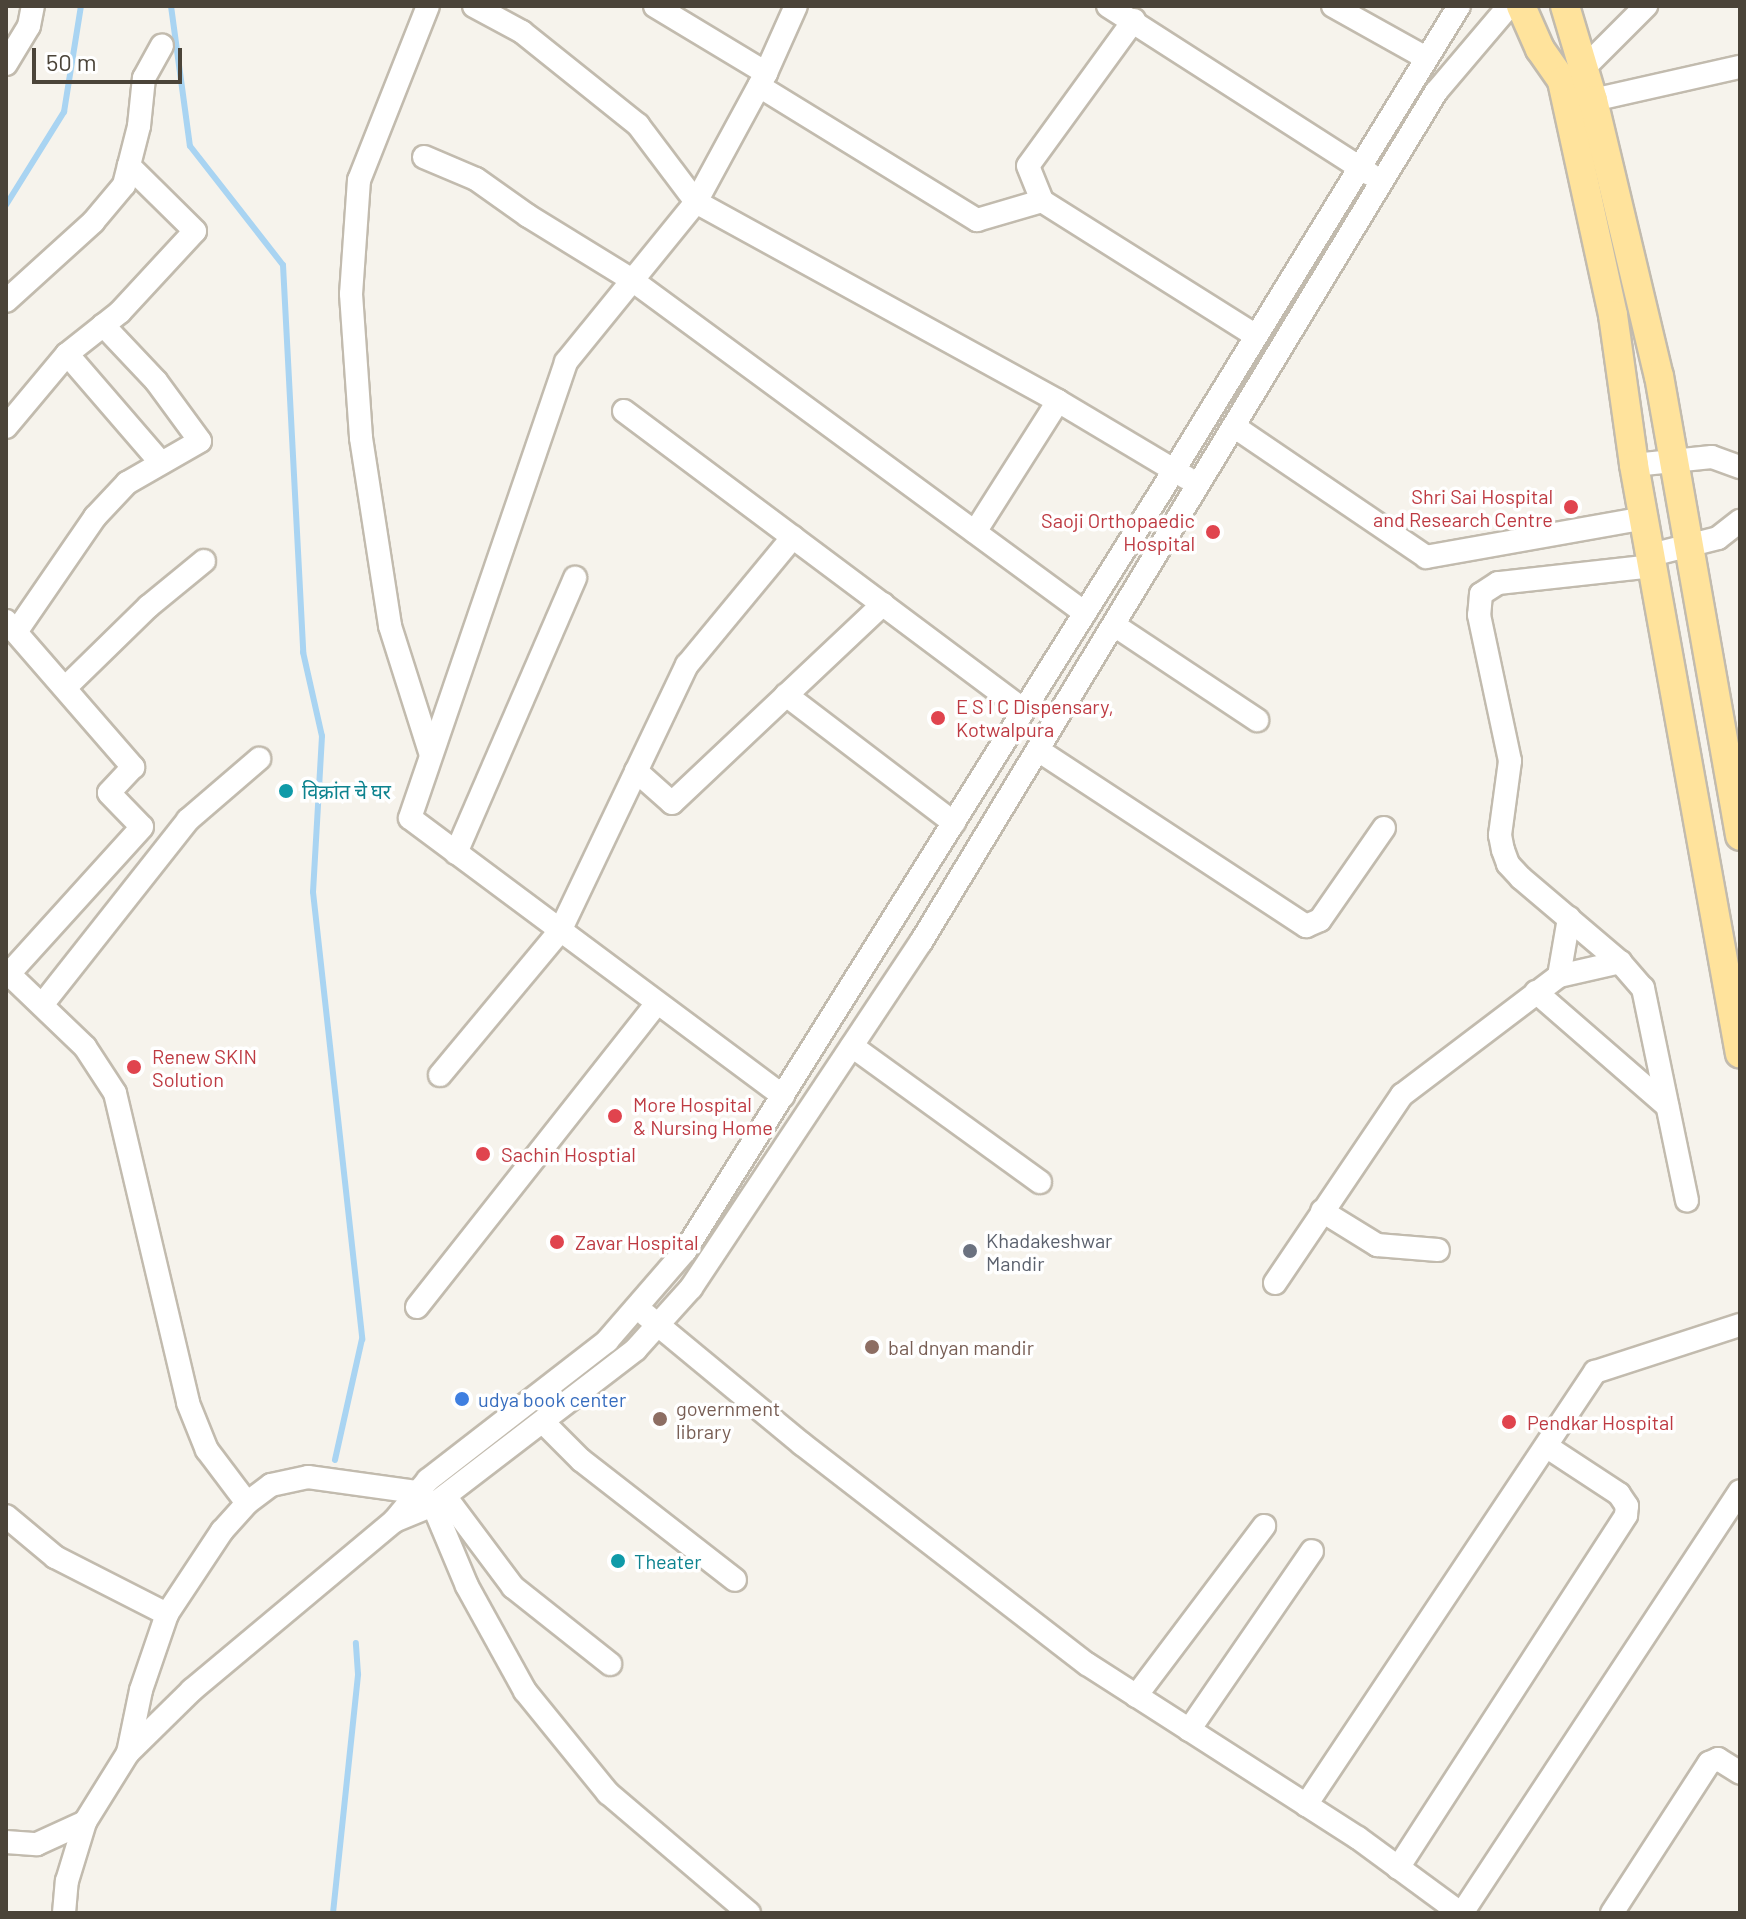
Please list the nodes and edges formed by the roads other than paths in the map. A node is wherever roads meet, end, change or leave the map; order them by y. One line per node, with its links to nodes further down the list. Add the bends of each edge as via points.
1 (33, 6): 17 (street, via 29,26)
2 (428, 6): 60 (street, via 359,180 351,294 361,438 390,626)
3 (474, 6): 13 (street)
4 (655, 6): 20 (street)
5 (796, 6): 20 (street)
6 (1108, 6): 14 (street)
7 (1333, 6): 16 (street)
8 (1459, 6): 16 (street)
9 (1509, 6): 25 (street, via 1436,92)
10 (1521, 6): 39 (main road, via 1562,81 1613,315)
11 (1565, 6): 19 (main road)
12 (1646, 6): 19 (street)
13 (499, 11): 27 (street, via 638,125)
14 (1134, 20): 24 (street); 26 (street, via 1028,166)
15 (162, 46): 23 (street, via 144,78)
16 (1426, 58): 24 (street)
17 (6, 64)
18 (1740, 67): 21 (street)
19 (1584, 68): 21 (main road)
20 (762, 79): 26 (street, via 977,220); 27 (street)
21 (1593, 100): 37 (main road)
22 (424, 157): 28 (street, via 476,179)
23 (129, 166): 29 (street, via 124,185 93,222); 30 (street, via 195,231)
24 (1360, 167): 25 (street); 31 (street)
25 (1382, 181): 36 (street)
26 (1042, 201): 31 (street)
27 (696, 202): 28 (street); 33 (street)
28 (632, 280): 45 (street); 60 (street, via 566,362)
29 (6, 301)
30 (103, 325): 32 (street); 38 (street, via 156,381 200,441)
31 (1256, 336): 41 (street)
32 (67, 354): 35 (street); 38 (street)
33 (1058, 401): 41 (street); 45 (street)
34 (624, 411): 46 (street)
35 (6, 427)
36 (1235, 427): 42 (street); 43 (street, via 1426,557)
37 (1674, 460): 39 (street); 40 (street, via 1712,457); 47 (main road)
38 (161, 463): 54 (street, via 127,483 95,517)
39 (1634, 465): 43 (main road)
40 (1740, 467)
41 (1174, 470): 42 (street); 52 (street)
42 (1199, 485): 53 (street)
43 (1644, 518): 48 (main road)
44 (1740, 521): 47 (street, via 1718,538)
45 (975, 532): 52 (street)
46 (793, 537): 51 (street); 62 (street, via 687,665)
47 (1689, 547): 48 (street); 65 (main road)
48 (1652, 560): 67 (street, via 1498,583 1486,588 1479,600 1510,761 1500,835 1503,850 1521,878); 76 (main road)
49 (204, 561): 55 (street)
50 (575, 578): 66 (street)
51 (883, 604): 56 (street); 57 (street)
52 (1085, 613): 57 (street)
53 (1114, 625): 58 (street); 59 (street)
54 (11, 626): 55 (street)
55 (66, 687): 70 (street, via 133,767 109,793 142,827)
56 (786, 695): 62 (street, via 672,803); 63 (street)
57 (1024, 710): 63 (street)
58 (1257, 720)
59 (1038, 750): 64 (street, via 1306,926 1320,920); 75 (street)
60 (431, 755): 66 (street, via 410,818)
61 (259, 759): 74 (street, via 188,820)
62 (636, 771): 68 (street)
63 (954, 823): 78 (street)
64 (1384, 828)
65 (1740, 833)
66 (456, 853): 68 (street)
67 (1569, 918): 69 (street); 71 (street)
68 (560, 931): 73 (street); 77 (street)
69 (1620, 962): 71 (street); 79 (street, via 1647,996)
70 (6, 976): 74 (street)
71 (1559, 976): 72 (street)
72 (1536, 992): 79 (street); 82 (street, via 1402,1095)
73 (657, 1003): 78 (street); 85 (street)
74 (42, 1005): 93 (street, via 85,1047 115,1093 188,1403 207,1450)
75 (852, 1046): 80 (street); 87 (street, via 691,1288)
76 (1740, 1054)
77 (440, 1075)
78 (783, 1096): 86 (street, via 685,1251)
79 (1667, 1106): 81 (street)
80 (1040, 1182)
81 (1687, 1201)
82 (1322, 1211): 83 (street, via 1377,1245); 84 (street)
83 (1438, 1250)
84 (1275, 1283)
85 (417, 1307)
86 (636, 1307): 87 (street); 92 (street, via 607,1341 486,1433)
87 (657, 1324): 89 (street, via 636,1349); 100 (street, via 802,1444)
88 (1740, 1325): 90 (street, via 1595,1372)
89 (543, 1422): 92 (street); 97 (street, via 581,1460)
90 (1546, 1446): 104 (street); 107 (street, via 1619,1494 1626,1515)
91 (1740, 1491): 110 (street)
92 (431, 1498): 93 (street, via 308,1477 271,1485); 99 (street, via 513,1587); 102 (street, via 394,1521 192,1690); 109 (street, via 467,1586 525,1691 608,1793)
93 (247, 1503): 98 (street)
94 (6, 1516): 98 (street, via 55,1557)
95 (1264, 1526): 100 (street)
96 (1312, 1551): 101 (street)
97 (735, 1580)
98 (167, 1614): 102 (street, via 141,1690)
99 (610, 1664)
100 (1136, 1696): 101 (street)
101 (1189, 1730): 104 (street)
102 (128, 1753): 105 (street)
103 (1740, 1773): 111 (street, via 1718,1759 1709,1763)
104 (1306, 1805): 107 (street)
105 (85, 1822): 106 (street, via 37,1844); 108 (street, via 67,1881)
106 (6, 1842)
107 (1398, 1868): 110 (street)
108 (64, 1913)
109 (749, 1913)
110 (1461, 1913)
111 (1612, 1913)

